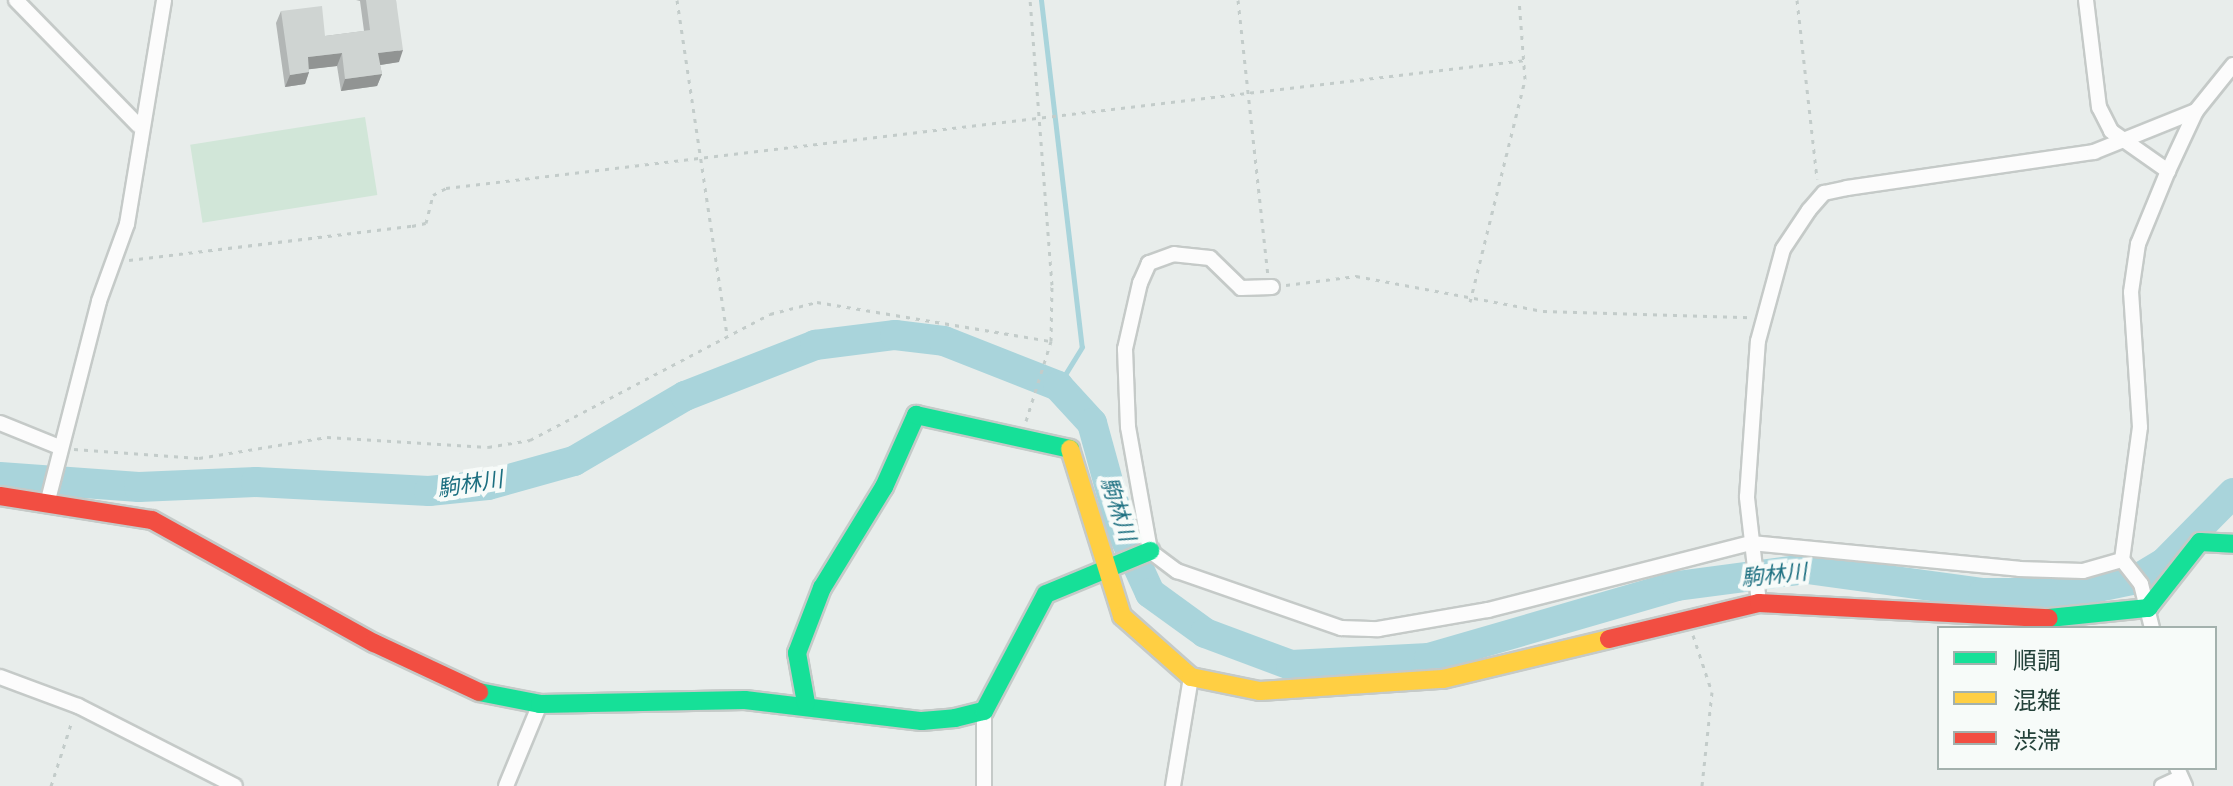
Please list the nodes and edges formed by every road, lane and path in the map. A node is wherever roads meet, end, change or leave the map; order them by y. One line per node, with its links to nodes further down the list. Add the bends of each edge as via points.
1 (16, 0): 14 (street)
2 (164, 0): 14 (street)
3 (677, 0): 16 (path)
4 (1030, 0): 13 (path)
5 (1238, 0): 11 (path)
6 (1519, 0): 9 (path)
7 (1797, 0): 18 (path)
8 (2086, 0): 15 (street, via 2099,107 2111,131)
9 (1526, 60): 11 (path); 21 (path)
10 (2233, 65): 12 (street)
11 (1249, 93): 13 (path); 20 (path)
12 (2196, 111): 15 (street); 17 (street)
13 (1043, 118): 16 (path); 24 (path)
14 (138, 125): 19 (street)
15 (2129, 143): 17 (street); 18 (street)
16 (703, 156): 19 (path, via 437,190 426,223 412,226); 23 (path)
17 (2168, 171): 33 (street, via 2138,244 2131,292 2140,427)
18 (1824, 193): 22 (street, via 1793,227)
19 (116, 260): 27 (street)
20 (1272, 287): 21 (path, via 1356,276); 32 (street, via 1241,288 1210,258 1174,254 1149,263 1125,349 1128,427)
21 (1470, 302): 22 (path)
22 (1764, 319): 30 (street, via 1751,399)
23 (727, 336): 24 (path, via 770,314 817,302); 27 (path, via 613,402 530,440 488,447 327,437 199,458 138,459)
24 (1051, 341): 26 (path)
25 (0, 423): 27 (street)
26 (1022, 440): 34 (street, via 1072,449); 41 (street, via 916,415 884,487 822,588 797,653)
27 (59, 447): 29 (street)
28 (0, 496): 29 (street)
29 (48, 500): 42 (street, via 152,520 374,643 484,694)
30 (1751, 543): 32 (street, via 1488,610 1378,629 1341,628 1177,571); 33 (street, via 2019,569 2083,571); 35 (street)
31 (2233, 544): 36 (street, via 2200,542)
32 (1150, 551): 34 (street)
33 (2122, 560): 36 (street)
34 (1103, 571): 40 (street, via 1122,616); 44 (street, via 1046,594)
35 (1759, 603): 36 (street, via 2068,619); 37 (street)
36 (2148, 608): 38 (street)
37 (1687, 616): 40 (street, via 1443,679 1260,691); 51 (path, via 1712,692)
38 (2152, 626)
39 (0, 677): 43 (street)
40 (1191, 677): 50 (street)
41 (806, 703): 42 (street); 44 (street, via 922,721)
42 (540, 704): 48 (street)
43 (78, 706): 46 (path); 47 (street)
44 (984, 711): 49 (street)
45 (2181, 777): 52 (street)
46 (51, 786)
47 (235, 786)
48 (506, 786)
49 (984, 786)
50 (1173, 786)
51 (1702, 786)
52 (2162, 786)

